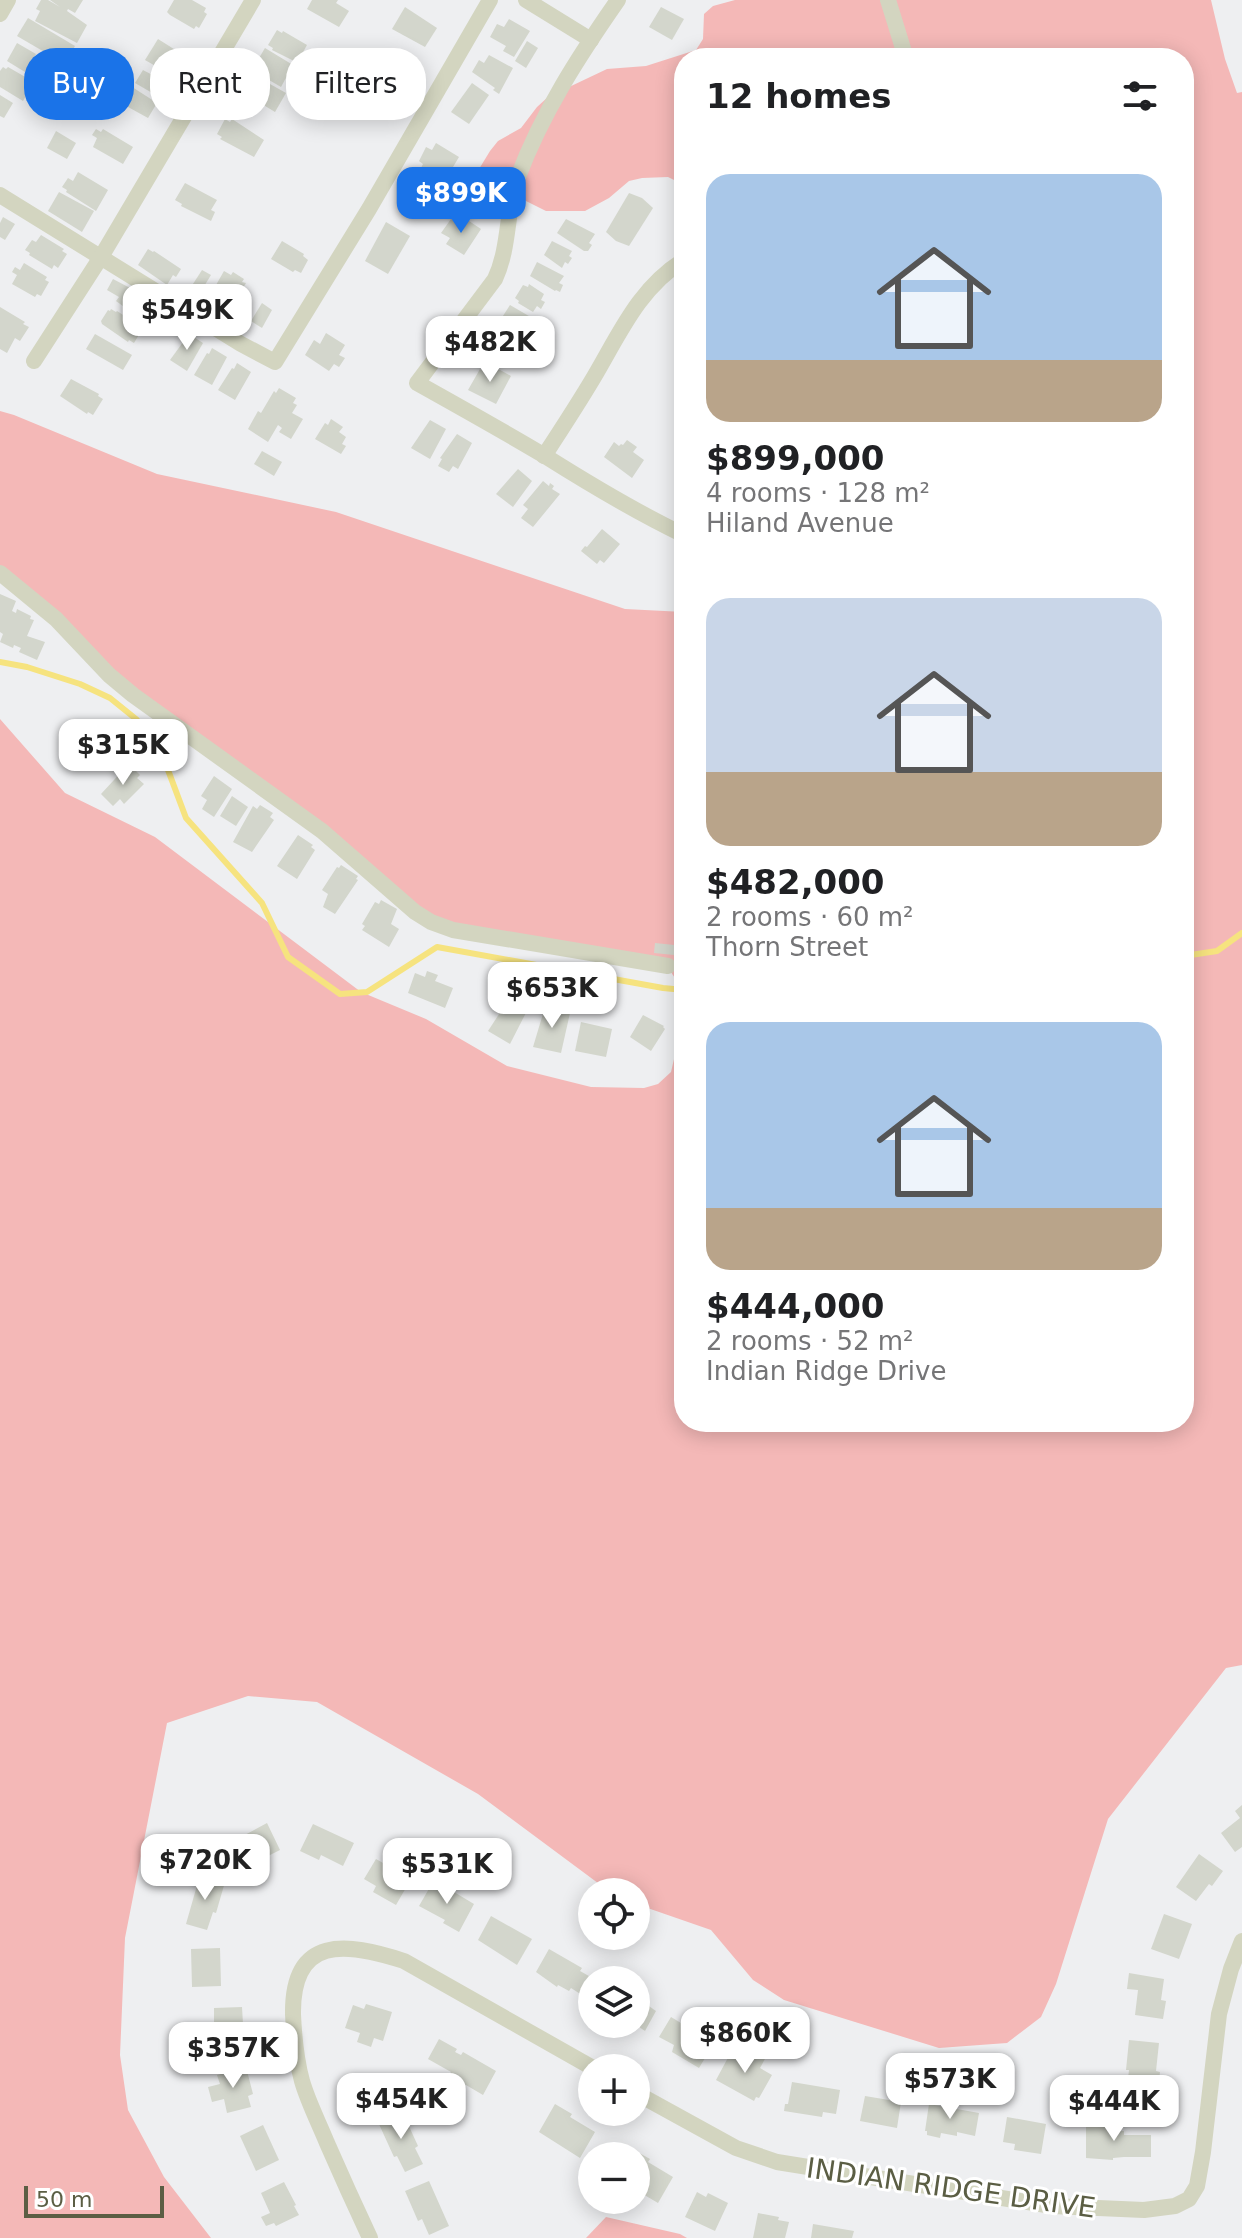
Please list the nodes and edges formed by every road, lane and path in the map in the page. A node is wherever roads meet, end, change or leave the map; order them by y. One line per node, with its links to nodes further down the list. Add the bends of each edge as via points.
1 (8, 0): 7 (street)
2 (253, 0): 11 (street)
3 (490, 0): 11 (street, via 275,362)
4 (526, 0): 8 (street)
5 (618, 0): 8 (street)
6 (888, 0): 9 (street)
7 (0, 14)
8 (591, 40): 14 (street, via 550,106 517,180 495,279 417,383)
9 (903, 48)
10 (0, 195): 11 (street)
11 (101, 257): 13 (street)
12 (674, 268): 14 (street, via 639,300)
13 (34, 361)
14 (544, 456): 15 (street)
15 (674, 530)
16 (0, 573): 17 (street, via 133,695 322,831 431,922)
17 (668, 966)
18 (1242, 1941): 20 (street, INDIAN RIDGE DRIVE, via 1219,2014 1197,2186 1189,2199 1175,2206 1052,2206 789,2165 736,2148)
19 (578, 2060): 21 (street, via 404,1961 332,1949 307,1960 293,1999 296,2054 309,2102)
20 (650, 2101)
21 (370, 2238)

